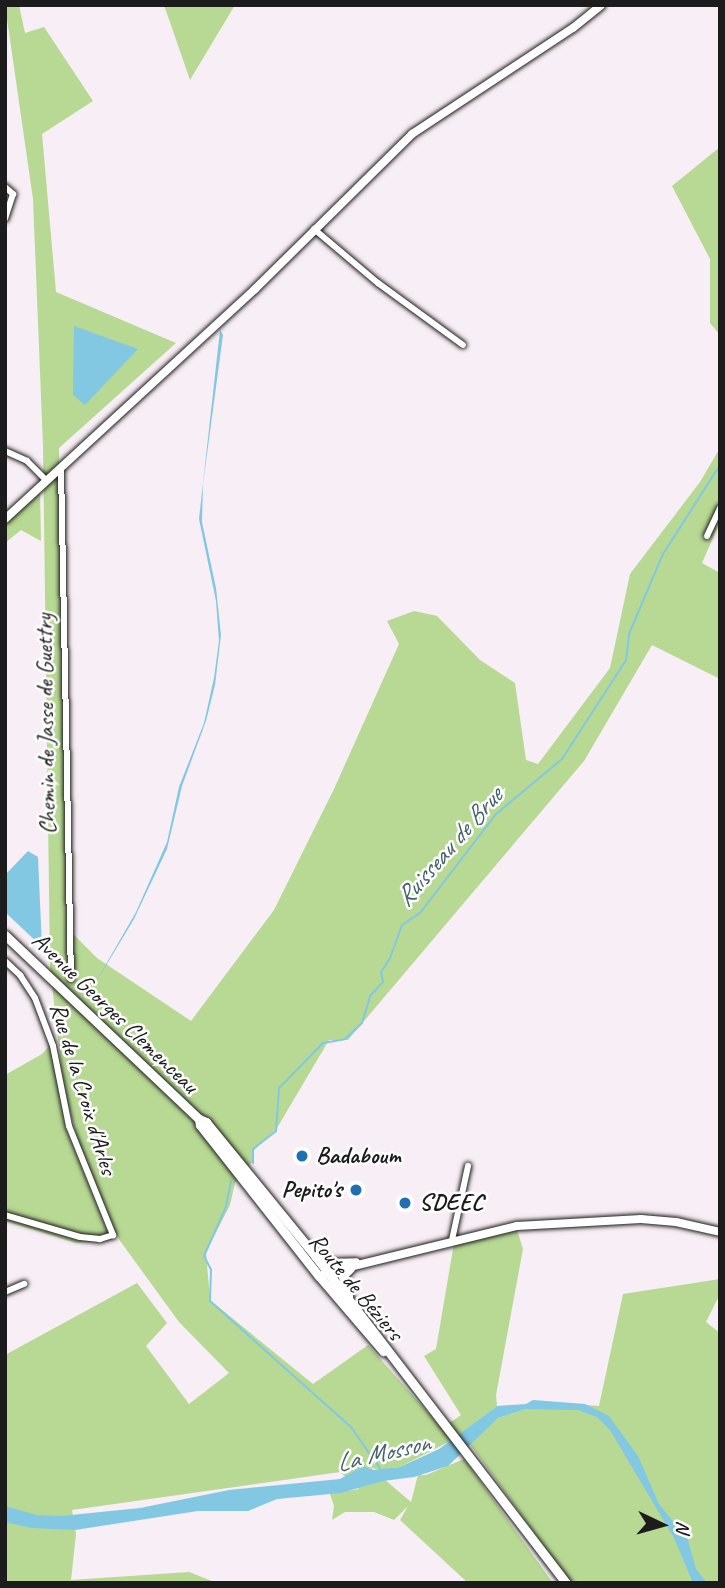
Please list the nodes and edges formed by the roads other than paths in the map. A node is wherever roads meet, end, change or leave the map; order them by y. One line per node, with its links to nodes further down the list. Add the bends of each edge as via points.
1 (601, 5): 4 (street, via 412,134)
2 (5, 187): 3 (street, via 13,194)
3 (5, 219)
4 (314, 229): 5 (street, via 377,283); 7 (street)
5 (463, 345)
6 (5, 451): 8 (street, via 27,461)
7 (61, 468): 8 (street); 14 (street, Chemin de Jasse de Guettry)
8 (47, 481): 10 (street)
9 (720, 508): 11 (street)
10 (5, 519)
11 (706, 536)
12 (5, 935): 15 (main road, Avenue Georges Clemenceau)
13 (5, 961): 17 (street, Rue de la Croix d'Arles, via 35,998 53,1046 69,1126 113,1235 80,1237)
14 (71, 979)
15 (199, 1119): 21 (main road, Route de Béziers, via 214,1131); 21 (main road, Route de Béziers)
16 (468, 1166): 19 (street)
17 (5, 1215)
18 (720, 1232): 19 (street, via 676,1222 619,1219 517,1226)
19 (452, 1240): 20 (street)
20 (366, 1262): 21 (street); 24 (street, via 345,1271 343,1278)
21 (326, 1270): 24 (main road, Route de Béziers); 25 (main road, Route de Béziers, via 374,1342)
22 (23, 1284): 23 (street)
23 (5, 1293)
24 (353, 1305): 25 (main road, Route de Béziers)
25 (399, 1367): 26 (main road, Route de Béziers)
26 (566, 1583)

